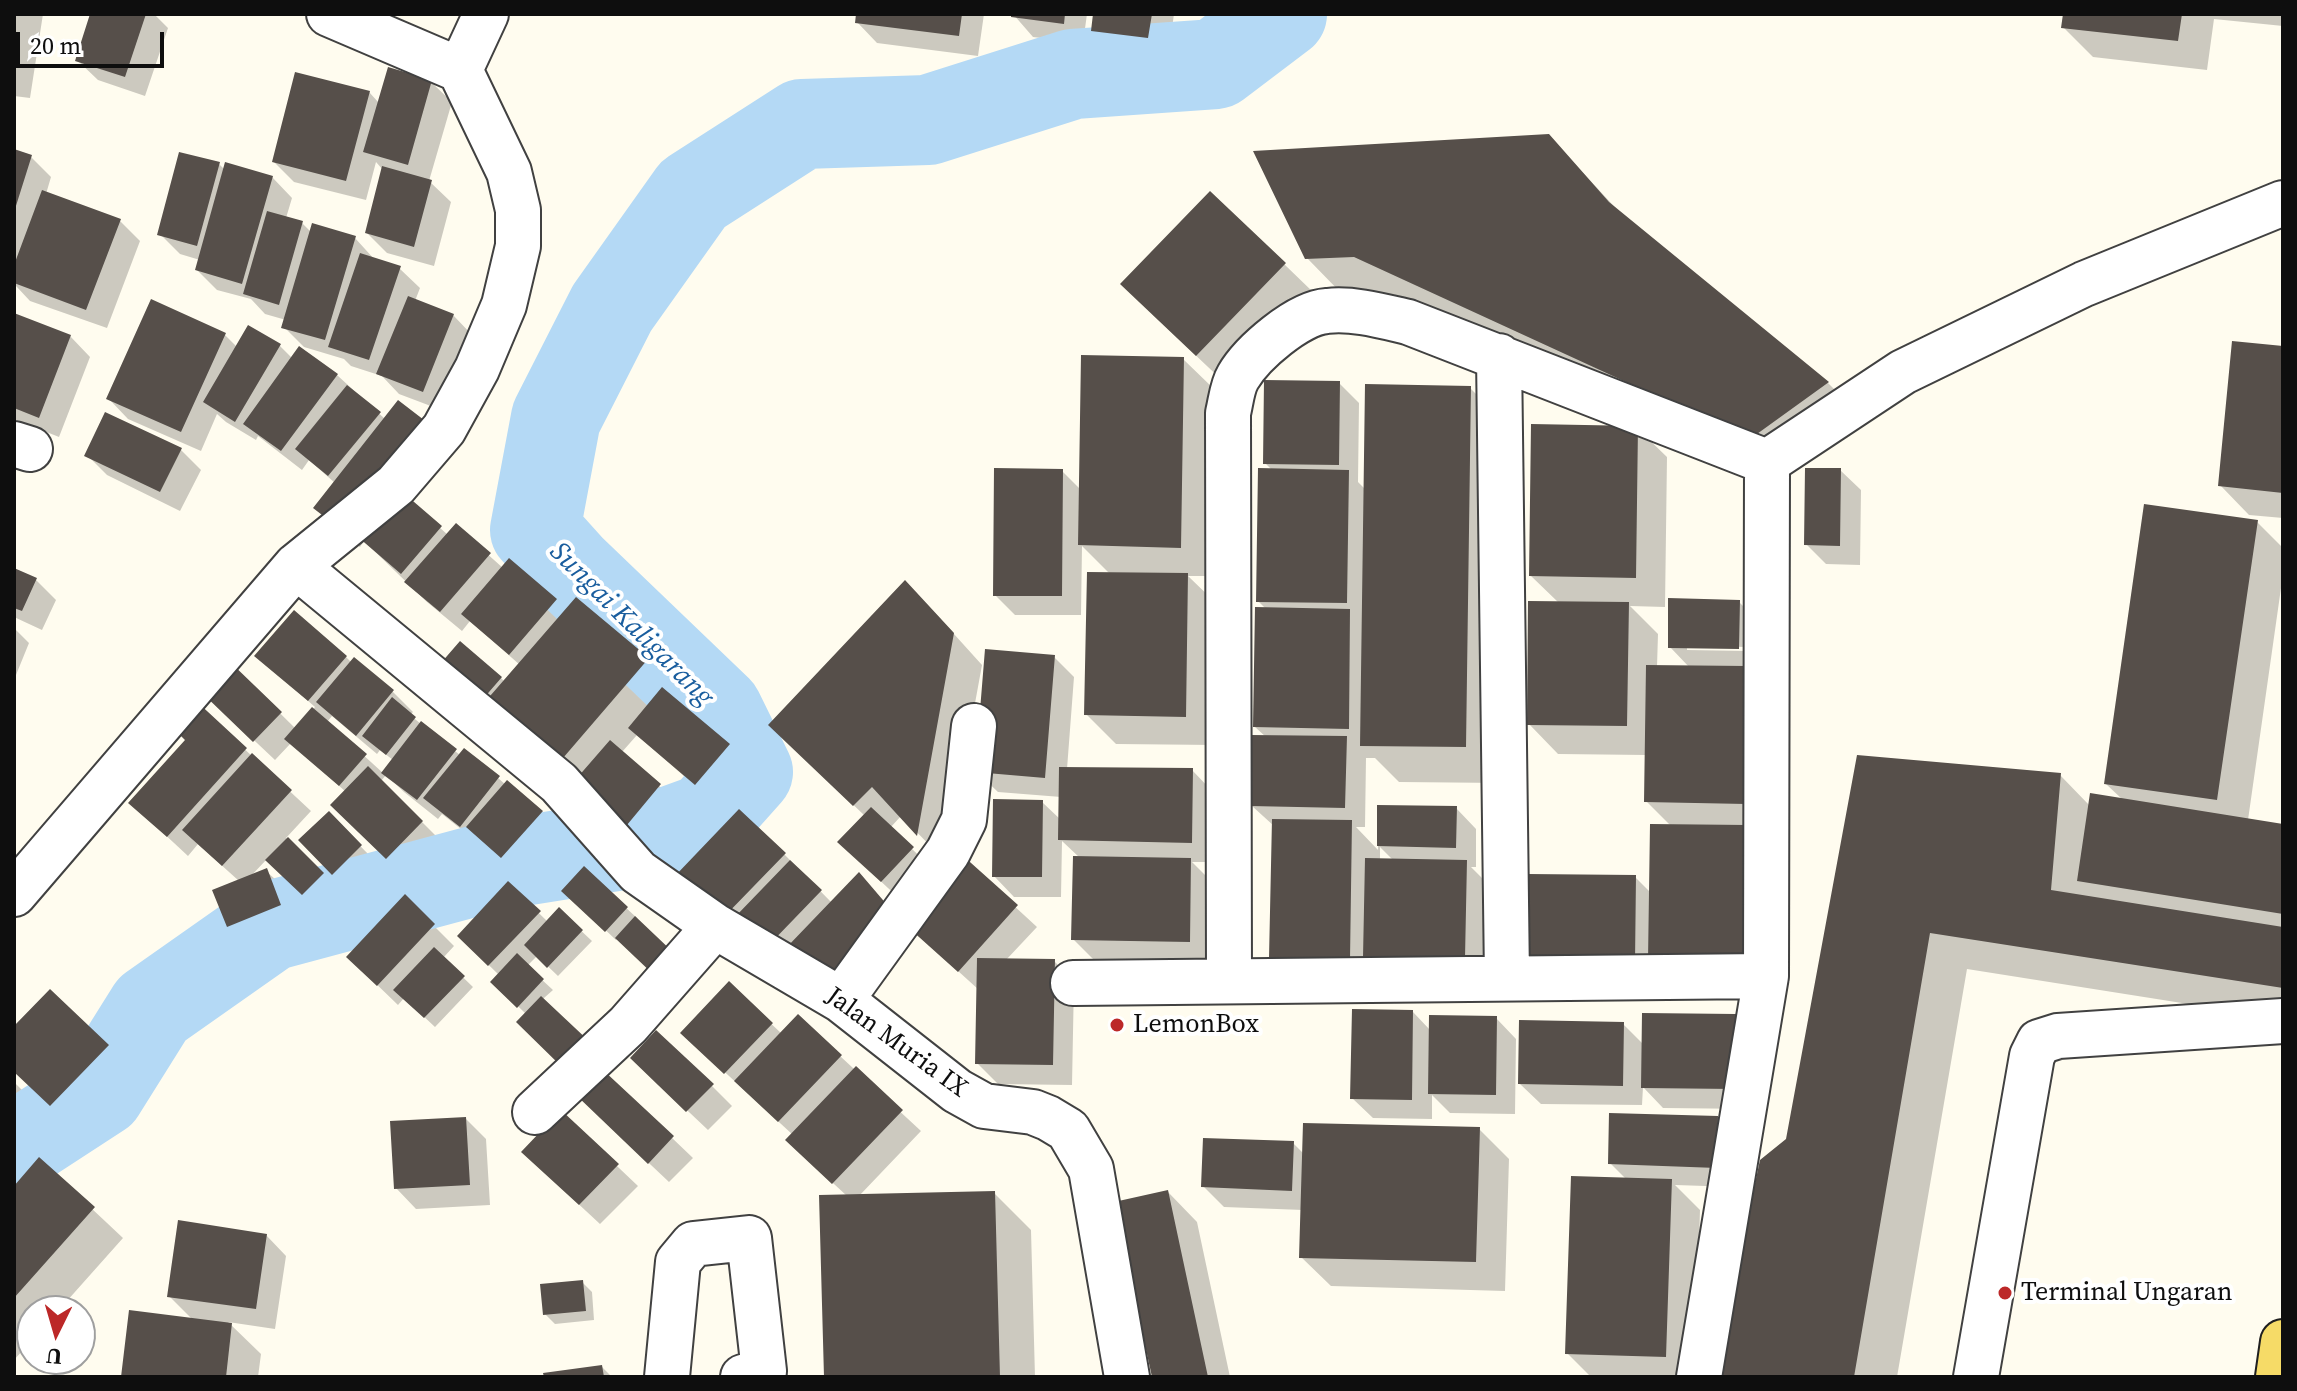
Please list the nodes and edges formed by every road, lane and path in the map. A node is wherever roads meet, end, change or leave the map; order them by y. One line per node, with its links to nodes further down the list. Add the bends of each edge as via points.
1 (329, 14): 3 (street)
2 (486, 14): 3 (street)
3 (460, 70): 7 (street, via 509,172 518,210 518,246 504,305 444,429 396,485)
4 (2283, 203): 6 (street, via 2084,284 1903,372)
5 (1499, 356): 6 (street); 12 (street); 13 (street, via 1408,322 1324,311 1289,327 1255,352 1236,380 1228,413)
6 (1767, 462): 11 (street)
7 (296, 566): 9 (street); 10 (street, Jalan Muria IX, via 559,783 638,872)
8 (974, 726): 15 (street, via 964,820 948,852)
9 (14, 894)
10 (715, 926): 15 (street, Jalan Muria IX); 17 (street, via 628,1025)
11 (1766, 976): 12 (street); 22 (street)
12 (1507, 978): 13 (street)
13 (1229, 981): 14 (street)
14 (1073, 983)
15 (841, 1000): 21 (street, Jalan Muria IX, via 957,1091 984,1106 1033,1112 1068,1130 1091,1169)
16 (2283, 1021): 23 (street, via 2058,1036 2039,1042 2032,1056)
17 (535, 1112)
18 (2283, 1342): 24 (main road)
19 (667, 1377): 20 (street, via 678,1262 693,1244 749,1238 764,1371)
20 (743, 1377)
21 (1127, 1377)
22 (1699, 1377)
23 (1976, 1377)
24 (2278, 1377)

